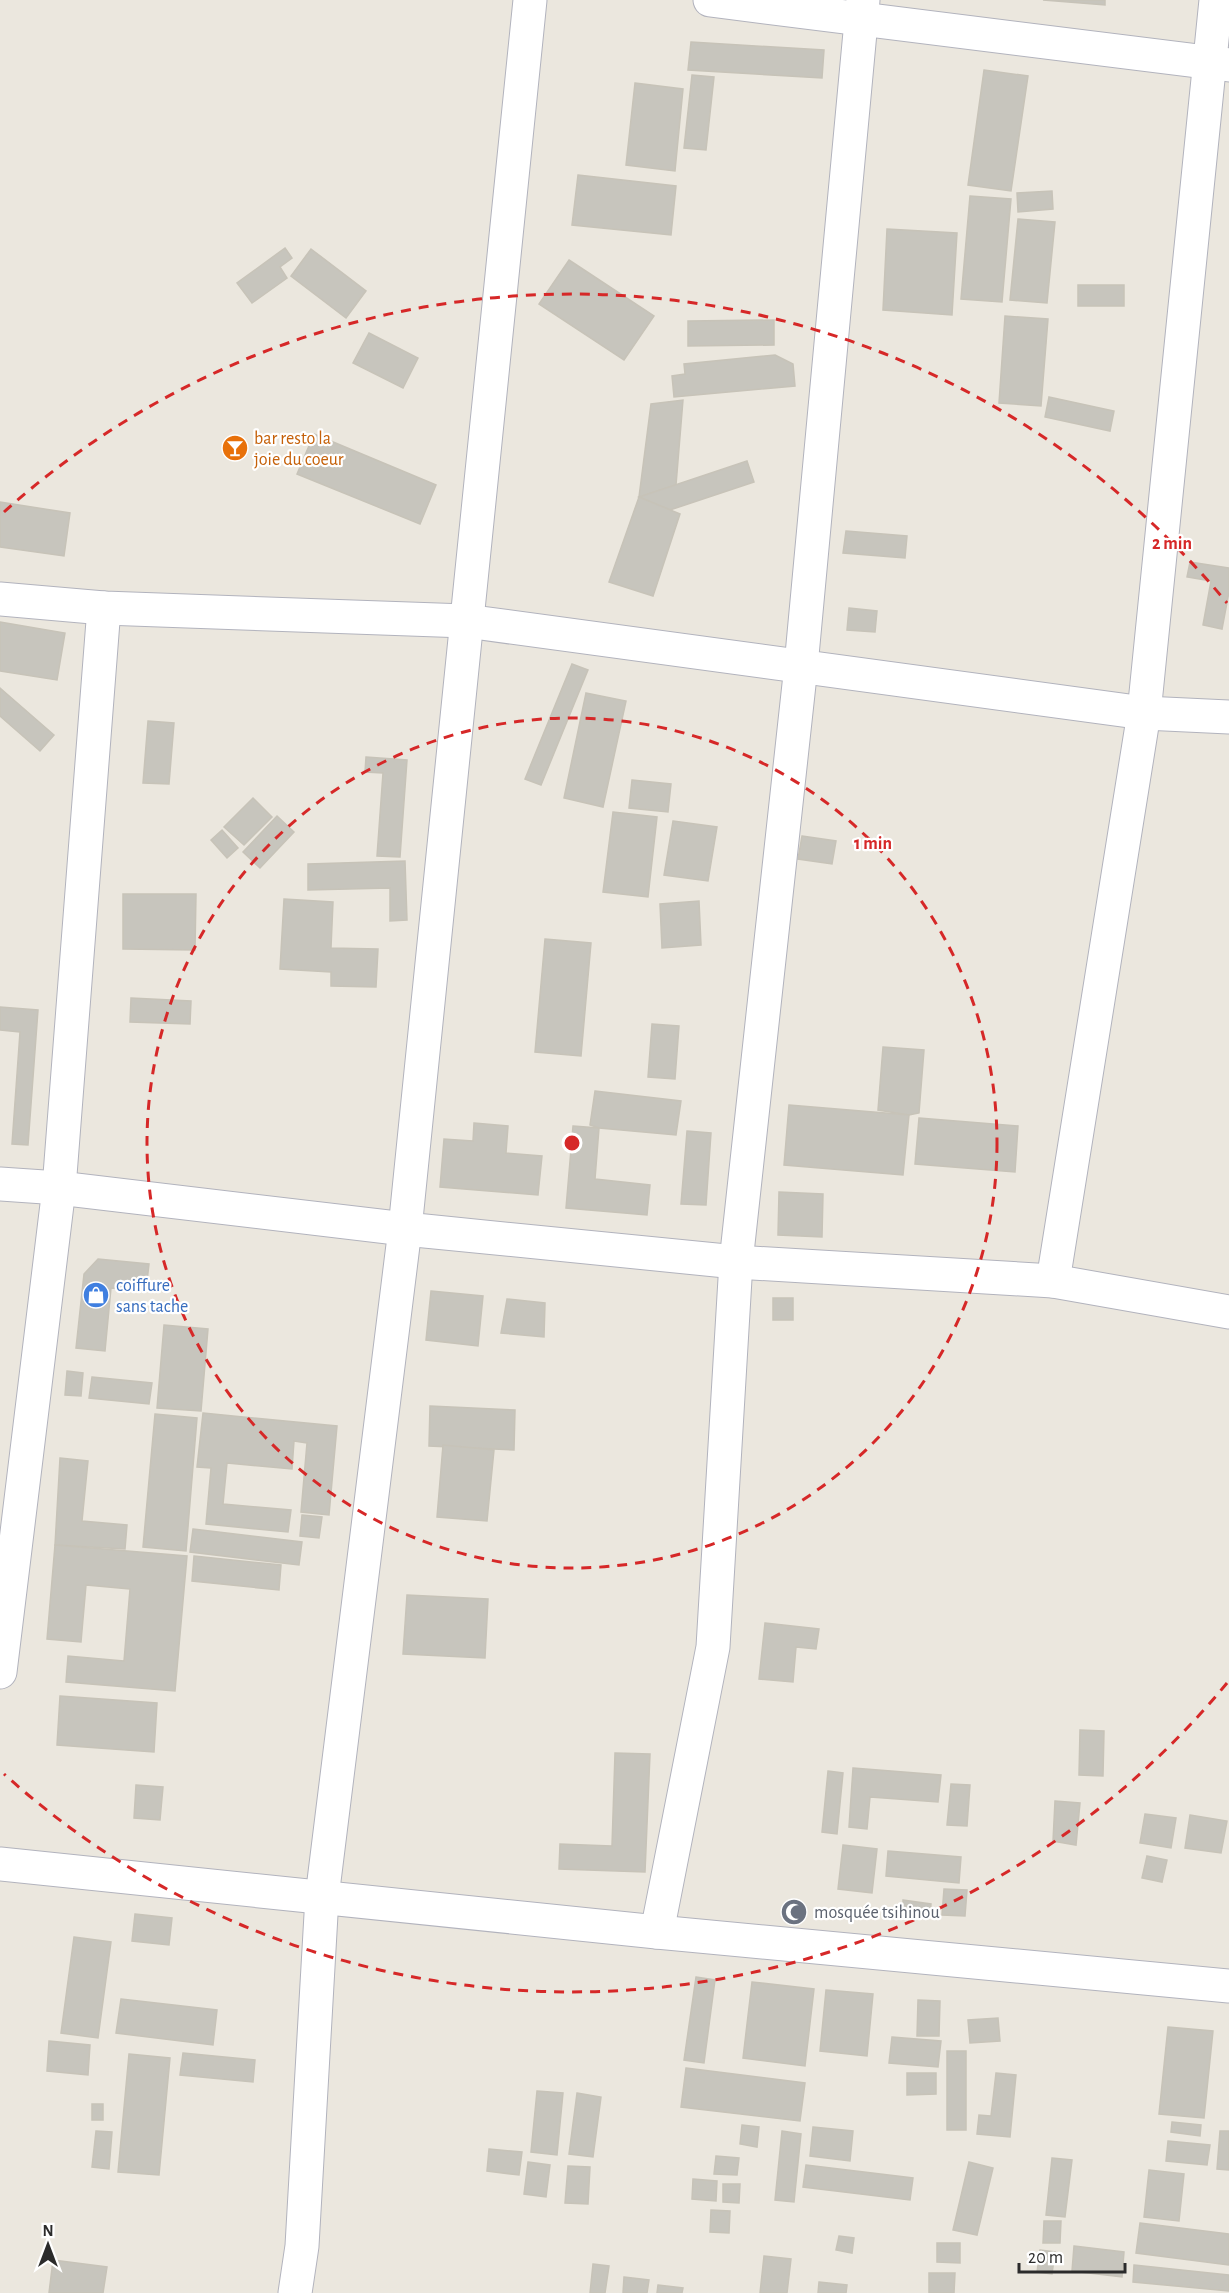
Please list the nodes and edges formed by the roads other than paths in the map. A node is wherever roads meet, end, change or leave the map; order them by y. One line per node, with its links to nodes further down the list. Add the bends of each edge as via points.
1 (530, 0): 8 (street)
2 (710, 0): 4 (street)
3 (1216, 0): 5 (street)
4 (862, 9): 5 (street); 9 (street)
5 (1220, 64): 10 (street)
6 (0, 599): 7 (street)
7 (104, 608): 8 (street); 13 (street)
8 (466, 621): 9 (street); 14 (street)
9 (801, 666): 10 (street); 15 (street)
10 (1144, 713): 11 (street); 16 (street)
11 (1229, 717)
12 (0, 1184): 13 (street)
13 (59, 1188): 14 (street); 18 (street)
14 (405, 1229): 15 (street); 20 (street)
15 (736, 1262): 16 (street); 21 (street, via 713,1647)
16 (1053, 1281): 17 (street)
17 (1229, 1312)
18 (0, 1672)
19 (0, 1864): 20 (street)
20 (322, 1897): 21 (street); 23 (street, via 302,2246)
21 (657, 1932): 22 (street)
22 (1229, 1986)
23 (295, 2293)

